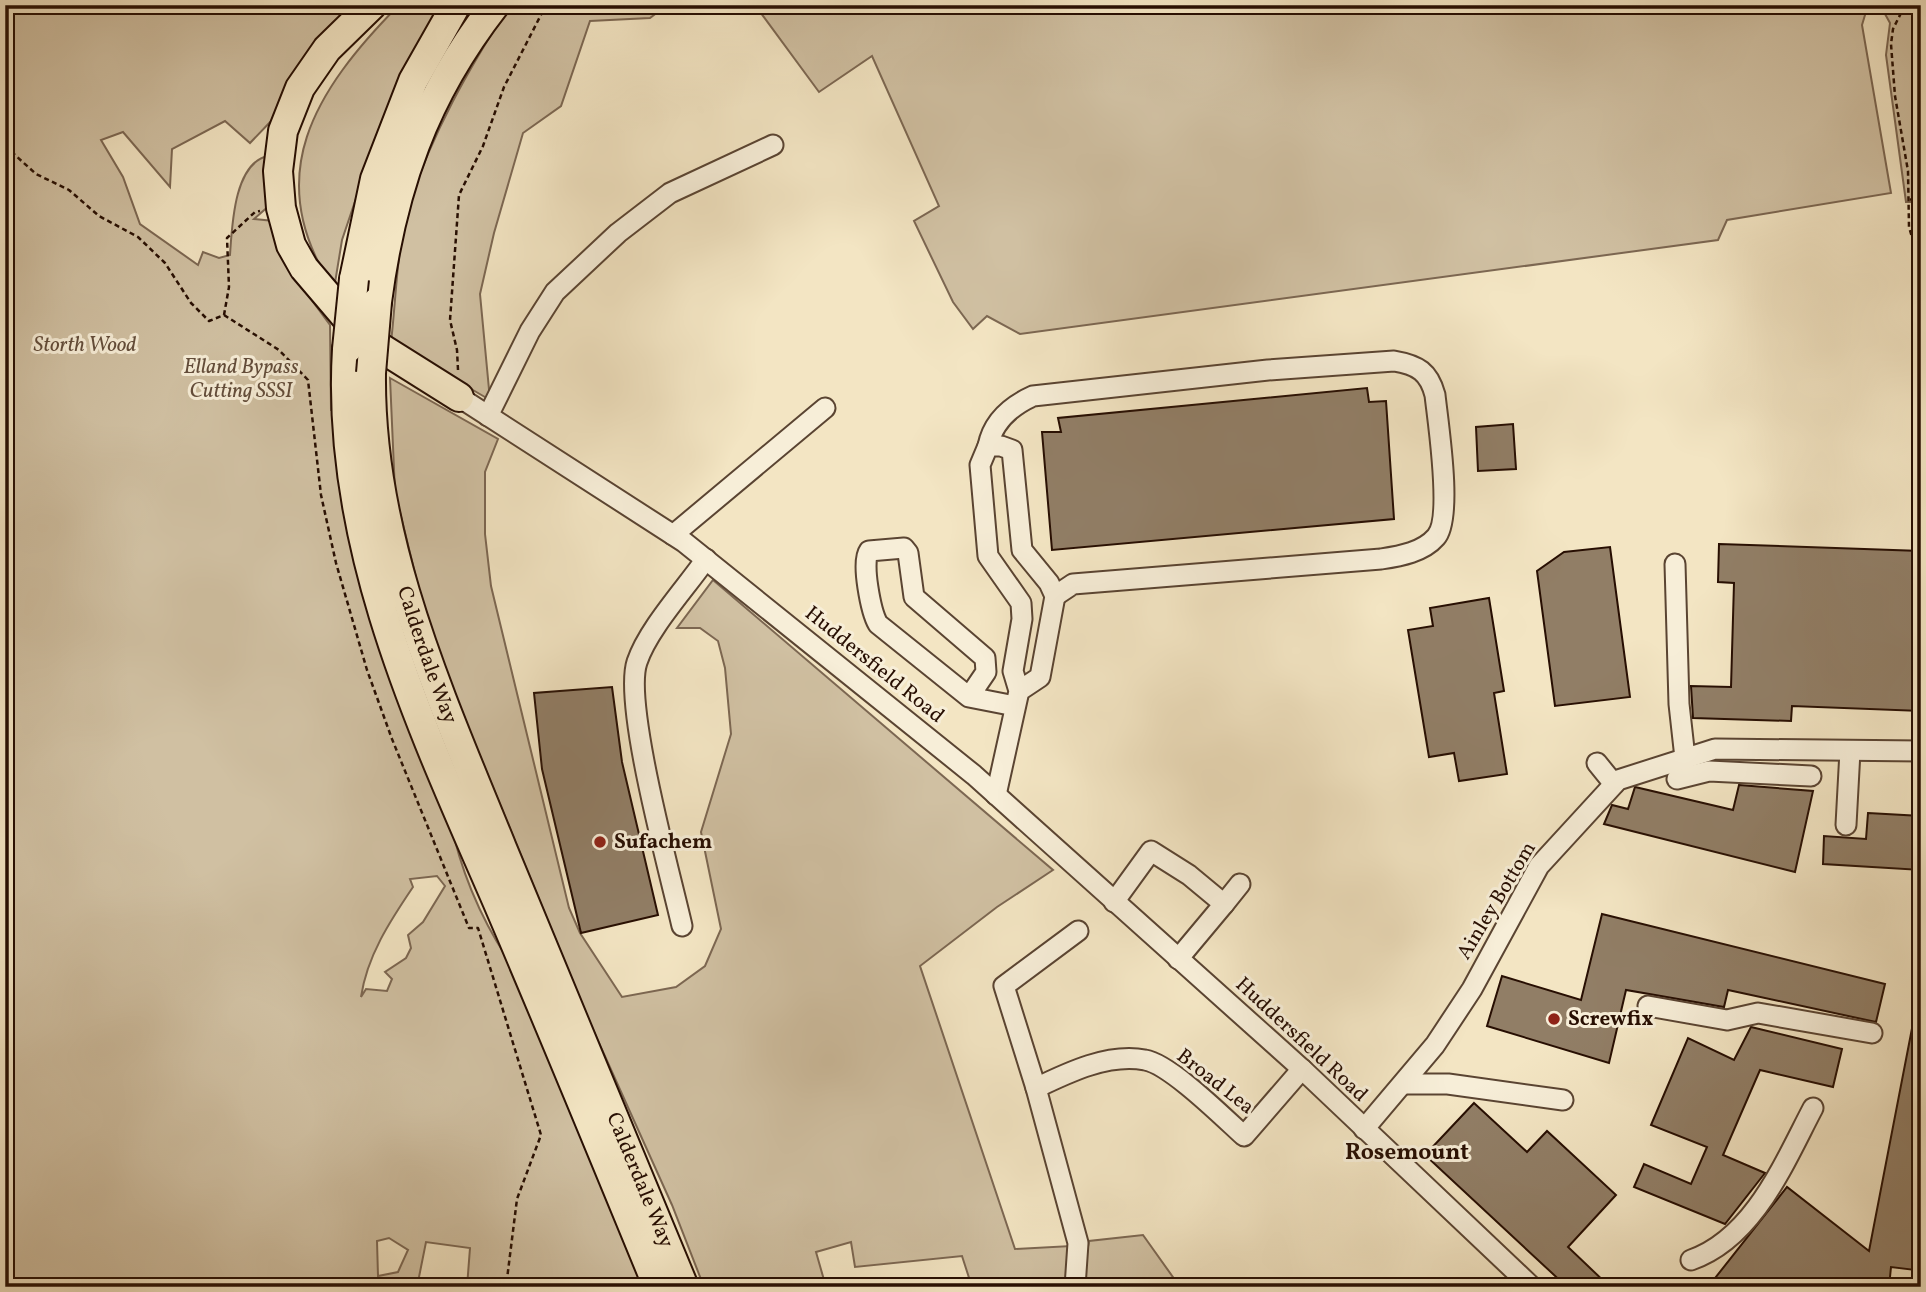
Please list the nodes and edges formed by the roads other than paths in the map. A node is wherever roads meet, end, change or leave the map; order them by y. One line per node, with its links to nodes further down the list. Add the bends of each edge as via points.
1 (372, 5): 5 (highway, via 327,49 300,88 283,131 278,171 281,208 291,244 304,268 362,336)
2 (456, 5): 40 (highway, Calderdale Way, bridge, via 413,82 380,166 354,279 345,417 356,503 405,681)
3 (495, 5): 41 (highway, Calderdale Way, bridge, via 429,106 388,229 371,373 373,447 384,510 421,649)
4 (773, 145): 7 (street, via 670,193 555,292)
5 (459, 397): 7 (street, Huddersfield Road)
6 (825, 408): 9 (street)
7 (488, 416): 9 (street, Huddersfield Road)
8 (988, 446): 12 (street, via 1012,450 1022,550); 12 (street, via 990,434 1003,416 1033,396 1394,361 1423,370 1431,380 1445,516 1436,537 1418,550 1381,559 1073,583); 14 (street, via 980,465 988,556 1021,603 1013,671)
9 (673, 535): 10 (street, Huddersfield Road)
10 (706, 559): 23 (street, Huddersfield Road); 28 (street, via 651,636 632,680)
11 (1675, 565): 17 (street)
12 (1055, 596): 14 (street, via 1040,677)
13 (969, 697): 13 (street, via 878,624 872,614 866,563 869,551 904,548 914,597 985,658 986,672); 14 (street)
14 (1017, 699): 23 (street)
15 (1850, 751): 16 (street, Ainley Bottom); 18 (street, Ainley Bottom); 24 (street)
16 (1921, 751)
17 (1685, 758): 18 (street, Ainley Bottom); 22 (street, Ainley Bottom)
18 (1708, 761): 20 (street); 21 (street)
19 (1597, 764): 22 (street)
20 (1811, 776)
21 (1677, 779)
22 (1615, 784): 34 (street, Ainley Bottom, via 1539,866 1472,989)
23 (996, 795): 26 (street, Huddersfield Road)
24 (1846, 825)
25 (1240, 884): 27 (street)
26 (1114, 902): 27 (street, via 1151,851); 30 (street, Huddersfield Road)
27 (1223, 904): 30 (street)
28 (682, 926)
29 (1078, 932): 35 (street, via 1004,986)
30 (1178, 959): 33 (street, Huddersfield Road)
31 (1648, 1006): 32 (street, via 1727,1020 1758,1013)
32 (1872, 1034)
33 (1302, 1069): 35 (street, Broad Lea, via 1244,1136 1180,1080 1148,1060 1118,1059 1064,1074); 38 (street, Huddersfield Road)
34 (1404, 1084): 36 (street, via 1448,1084); 38 (street, Ainley Bottom)
35 (1037, 1088): 42 (street, via 1078,1243)
36 (1563, 1100)
37 (1813, 1108): 39 (street, via 1742,1227 1708,1254)
38 (1364, 1129): 43 (street, Huddersfield Road)
39 (1691, 1259)
40 (658, 1287)
41 (684, 1287)
42 (1075, 1287)
43 (1532, 1287)

